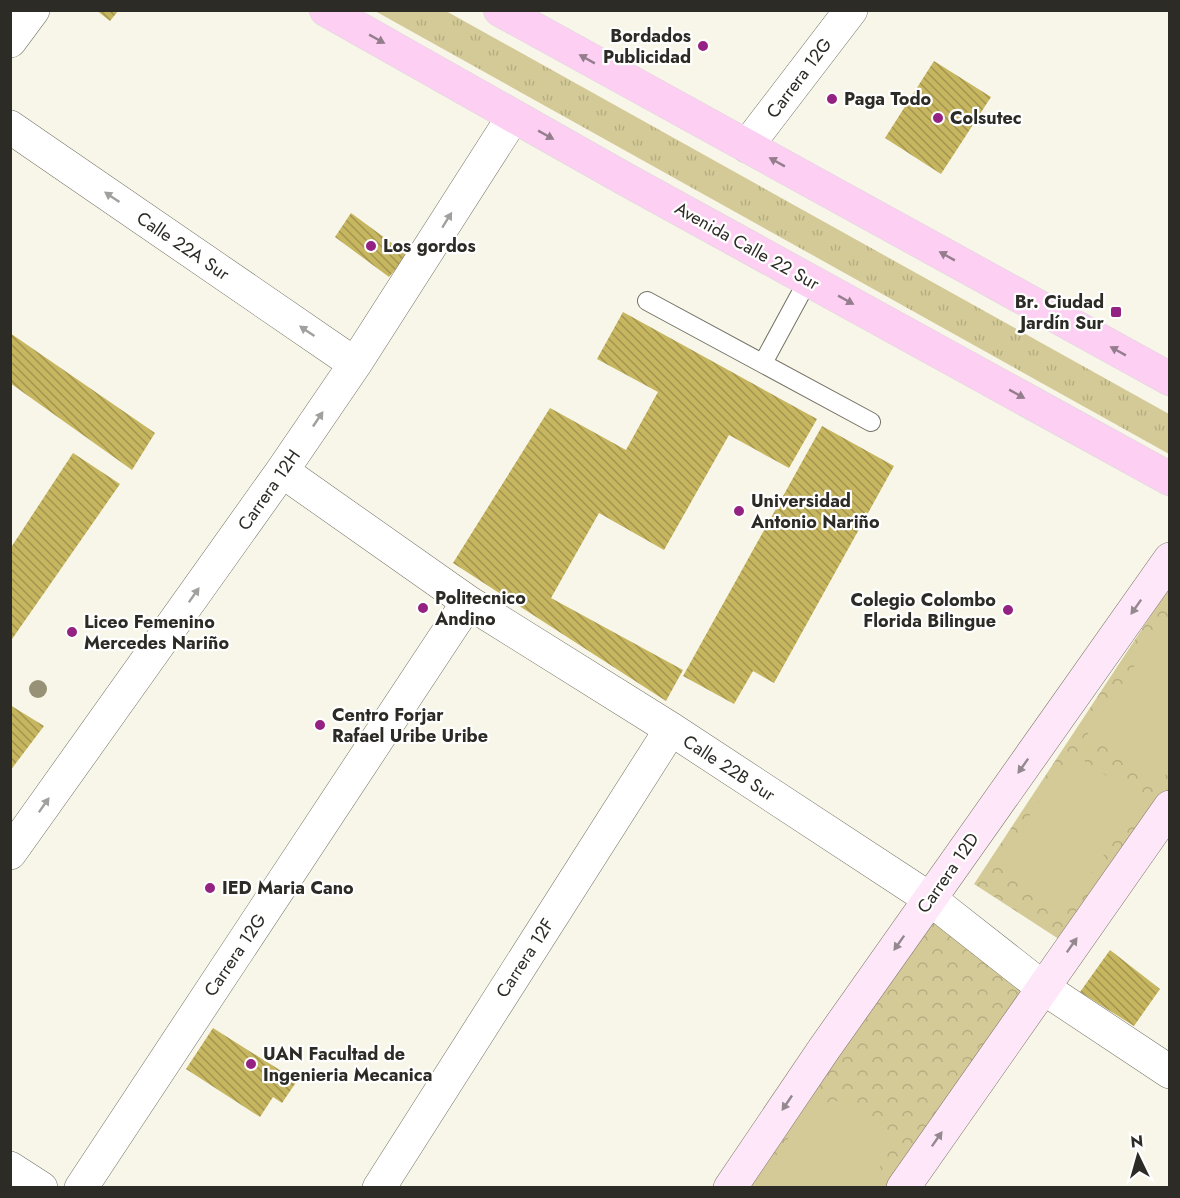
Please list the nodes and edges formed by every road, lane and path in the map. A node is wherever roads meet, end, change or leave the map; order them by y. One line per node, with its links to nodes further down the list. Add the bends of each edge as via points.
1 (33, 10): 5 (street)
2 (326, 10): 6 (main road, Avenida Calle 22 Sur, one-way to 6)
3 (500, 10): 8 (main road, one-way to 3)
4 (851, 10): 8 (street, Carrera 12G)
5 (10, 41)
6 (513, 117): 9 (main road, Avenida Calle 22 Sur, one-way to 9); 12 (street, Carrera 12H, one-way to 6)
7 (10, 127): 12 (street, Calle 22A Sur, one-way to 7)
8 (747, 146): 13 (main road, one-way to 8)
9 (808, 280): 11 (lane); 16 (main road, Avenida Calle 22 Sur, one-way to 16)
10 (647, 301): 11 (lane)
11 (762, 363): 14 (lane)
12 (356, 364): 15 (street, Carrera 12H, one-way to 12)
13 (1170, 379)
14 (871, 422)
15 (282, 471): 18 (street, Calle 22B Sur); 21 (street, Carrera 12H, one-way to 15)
16 (1170, 479)
17 (1170, 559): 22 (street, Carrera 12D, one-way to 22)
18 (468, 602): 19 (street, Calle 22B Sur); 27 (street, Carrera 12G)
19 (671, 729): 22 (street, Calle 22B Sur); 28 (street, Carrera 12F)
20 (1170, 807): 23 (street, one-way to 20)
21 (10, 853)
22 (930, 899): 23 (street, Calle 22B Sur); 29 (street, Carrera 12D, one-way to 29)
23 (1042, 987): 24 (street, Calle 22B Sur); 30 (street, one-way to 23)
24 (1170, 1072)
25 (10, 1168): 26 (street)
26 (41, 1188)
27 (81, 1188)
28 (379, 1188)
29 (730, 1188)
30 (903, 1188)

